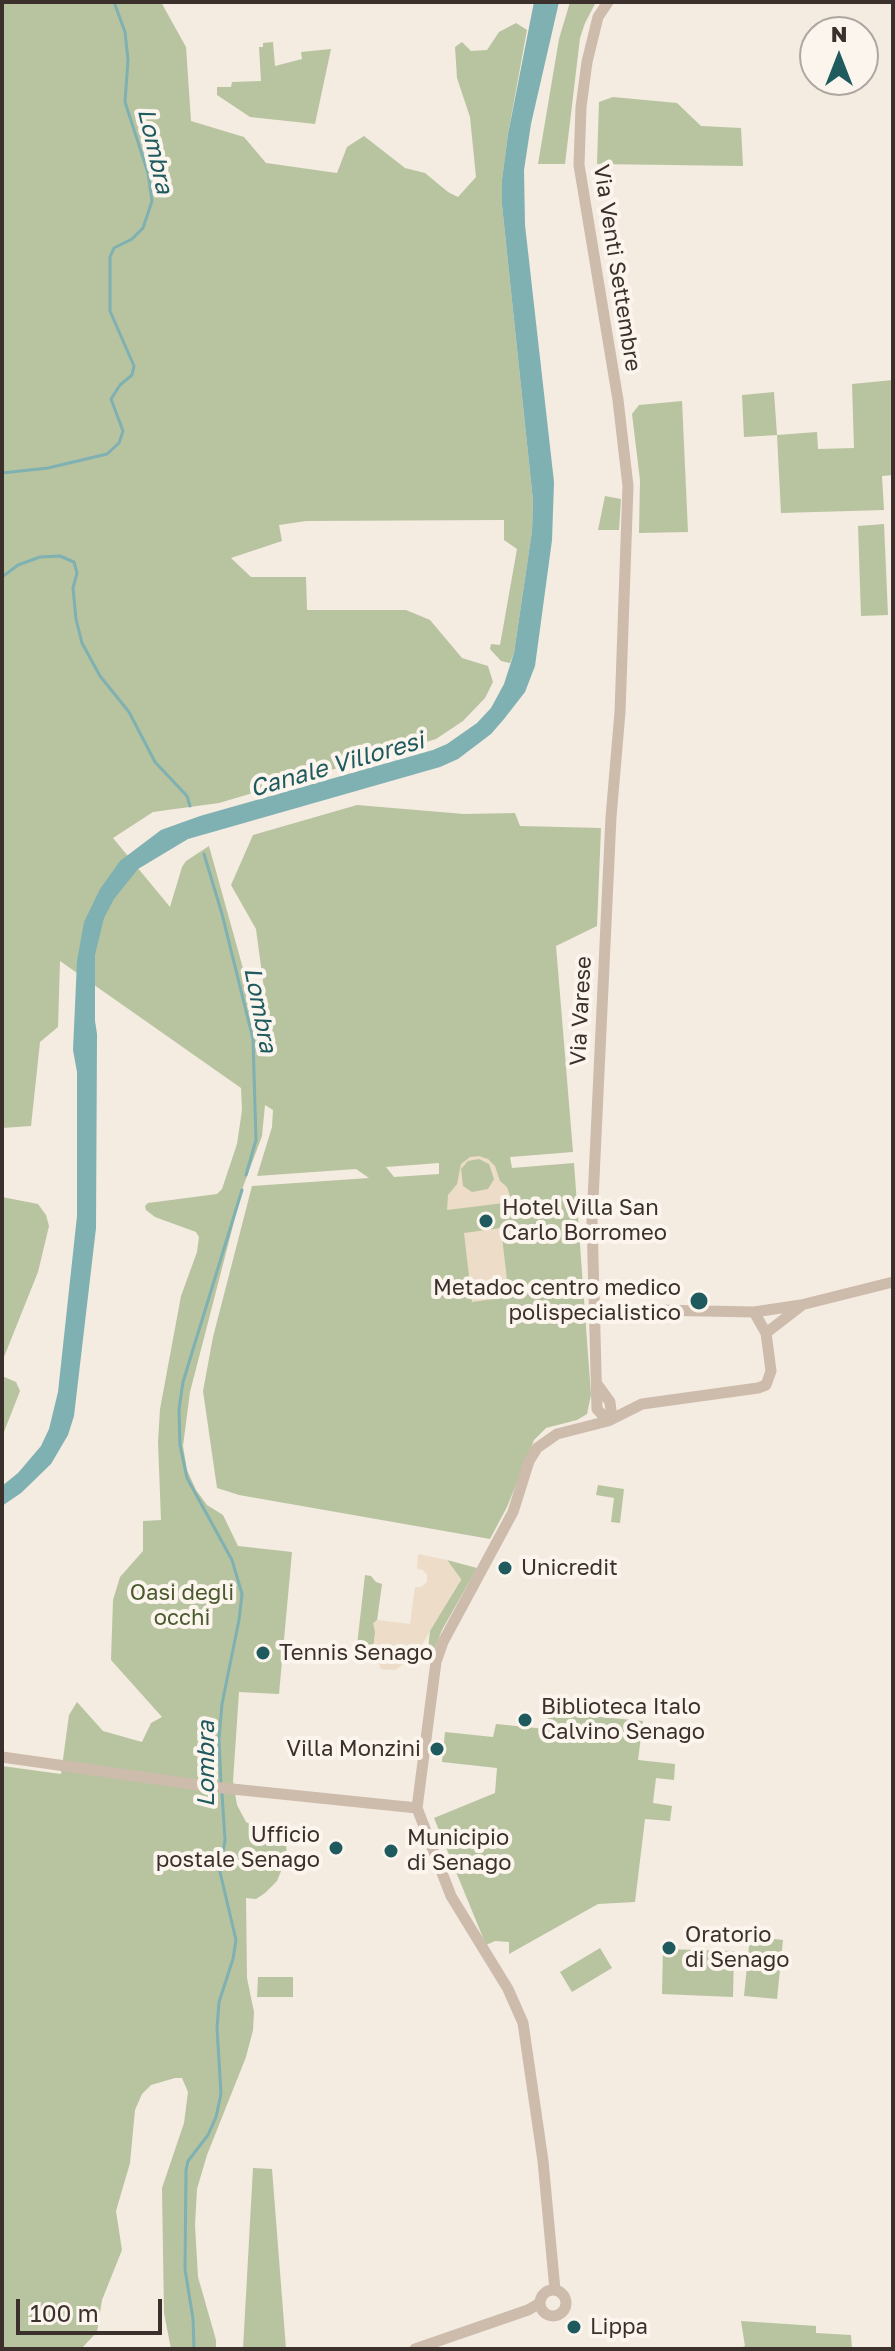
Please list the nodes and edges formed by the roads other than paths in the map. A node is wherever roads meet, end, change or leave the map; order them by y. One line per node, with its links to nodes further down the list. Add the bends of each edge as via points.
1 (608, 2): 2 (street, Via Venti Settembre, via 596,23 587,62 579,165 628,486)
2 (620, 712): 5 (street, Via Varese, via 596,1105)
3 (893, 1282): 6 (street, via 801,1305)
4 (754, 1312): 5 (street); 6 (street); 7 (street)
5 (595, 1313): 8 (street, Via Varese)
6 (785, 1314): 7 (street)
7 (766, 1333): 10 (street, via 771,1367 769,1380 758,1388 637,1405)
8 (597, 1384): 9 (street); 10 (street, via 610,1402)
9 (597, 1409): 10 (street); 11 (street)
10 (608, 1421): 11 (street)
11 (576, 1428): 13 (street, via 545,1440 534,1451 513,1512 440,1649)
12 (2, 1757): 13 (street, via 213,1787)
13 (417, 1808): 14 (street, via 451,1896 523,2023 543,2161)
14 (553, 2290): 15 (street, via 543,2295); 15 (street, via 565,2297 565,2309 555,2316)
15 (542, 2307): 16 (street)
16 (415, 2349)

